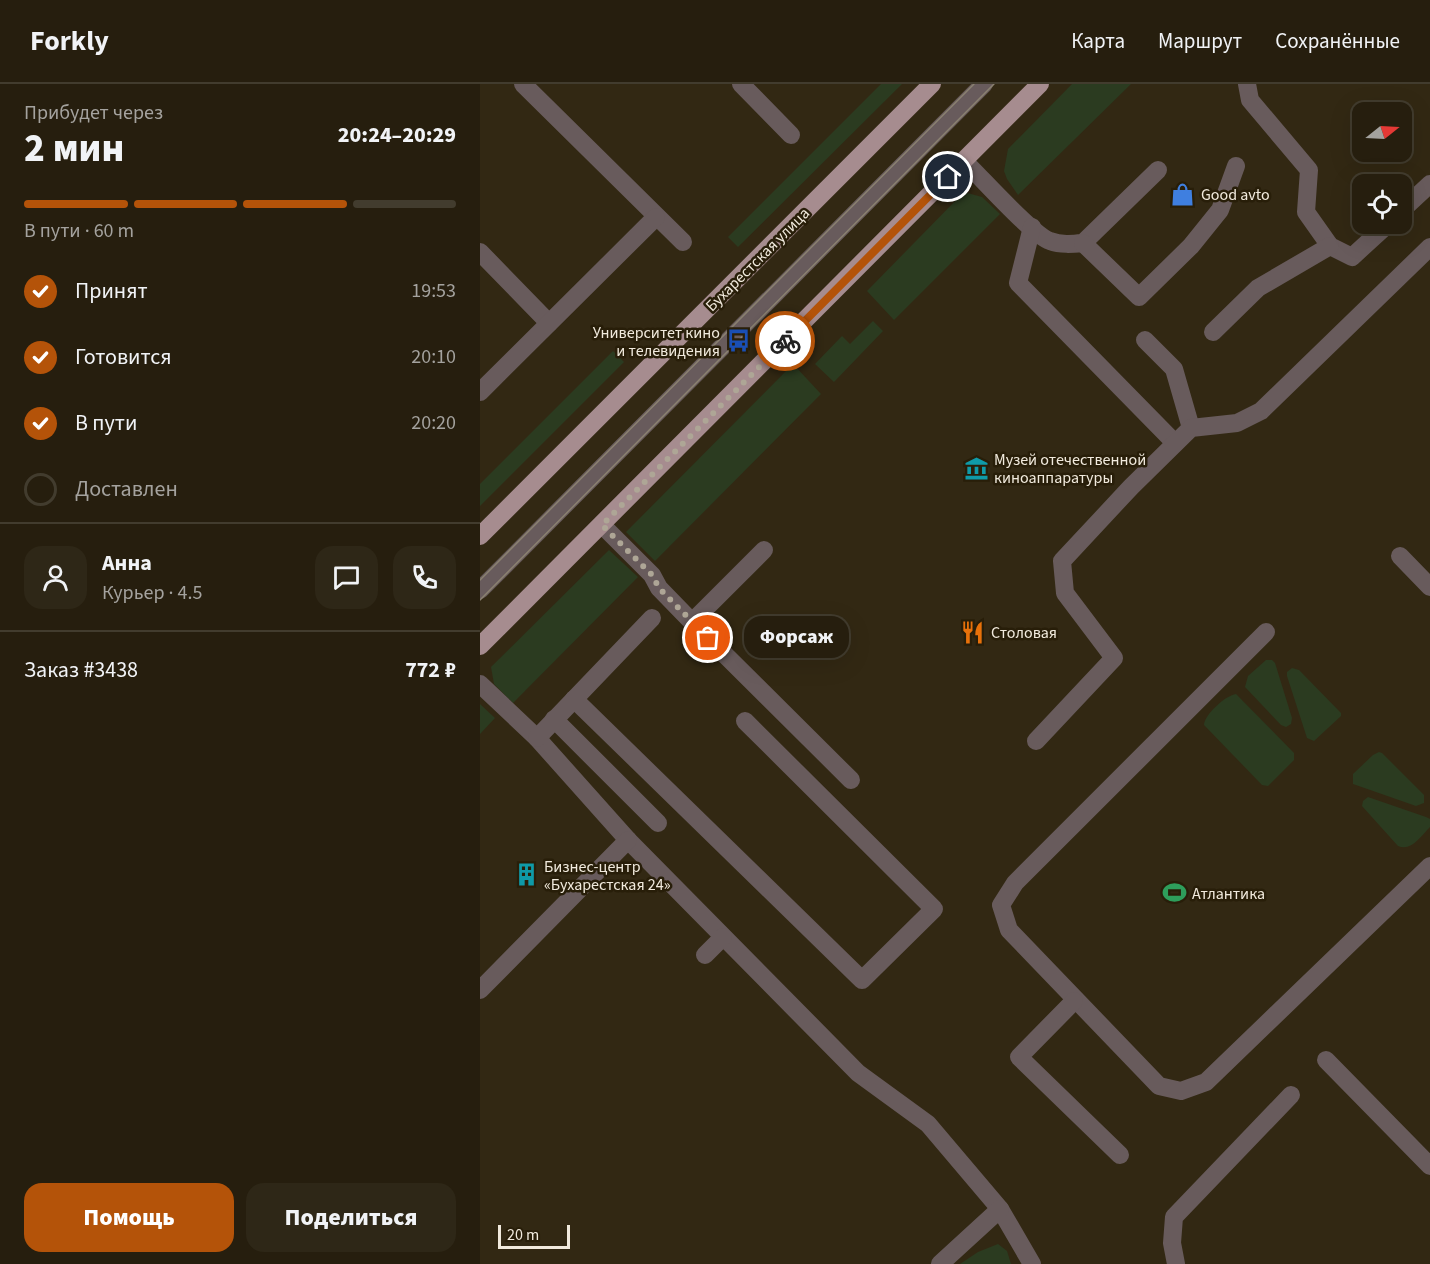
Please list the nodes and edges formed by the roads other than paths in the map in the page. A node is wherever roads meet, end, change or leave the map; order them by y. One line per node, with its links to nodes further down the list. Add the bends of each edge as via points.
1 (523, 84): 13 (lane)
2 (741, 84): 7 (lane)
3 (932, 84): 28 (main road, Бухарестская улица)
4 (984, 84): 32 (lane)
5 (1040, 84): 8 (main road)
6 (1247, 84): 18 (lane, via 1250,100 1309,170 1306,212)
7 (791, 135)
8 (964, 161): 14 (lane); 27 (main road)
9 (1236, 166): 17 (lane, via 1220,210 1191,246 1139,297)
10 (1158, 170): 17 (lane)
11 (1429, 185): 12 (lane)
12 (1412, 201)
13 (656, 217): 16 (lane); 21 (lane)
14 (1032, 227): 17 (lane, via 1048,240); 26 (lane, via 1018,283)
15 (1377, 234): 18 (lane, via 1352,257)
16 (683, 242)
17 (1083, 243)
18 (1330, 246): 22 (lane, via 1258,288)
19 (1430, 247): 25 (lane, via 1261,411 1237,423)
20 (480, 252): 21 (lane)
21 (549, 323): 24 (lane)
22 (1213, 332)
23 (1145, 340): 25 (lane, via 1174,369)
24 (480, 392)
25 (1191, 428): 26 (lane)
26 (1174, 443): 42 (lane, via 1062,561 1065,593 1114,658)
27 (602, 525): 34 (lane); 36 (main road)
28 (480, 536)
29 (764, 550): 34 (lane)
30 (1400, 556): 31 (lane)
31 (1430, 587)
32 (480, 590)
33 (652, 618): 38 (lane)
34 (692, 622): 43 (lane)
35 (1266, 632): 50 (lane, via 1015,883 1001,905 1009,930)
36 (480, 646)
37 (480, 684): 41 (lane)
38 (574, 699): 39 (lane); 40 (lane, via 862,980 934,909)
39 (554, 720): 41 (lane); 44 (lane)
40 (745, 721)
41 (537, 738): 45 (lane)
42 (1036, 741)
43 (851, 780)
44 (658, 823)
45 (628, 840): 47 (lane); 49 (lane)
46 (1430, 866): 50 (lane, via 1416,884 1206,1082 1180,1091 1158,1086)
47 (723, 937): 48 (lane); 55 (lane, via 858,1073 928,1124)
48 (705, 955)
49 (480, 990)
50 (1074, 1000): 53 (lane, via 1020,1057)
51 (1326, 1060): 54 (lane)
52 (1291, 1095): 58 (lane, via 1174,1217 1172,1243)
53 (1119, 1155)
54 (1430, 1166)
55 (1000, 1209): 56 (lane); 57 (lane)
56 (940, 1264)
57 (1032, 1264)
58 (1176, 1264)

